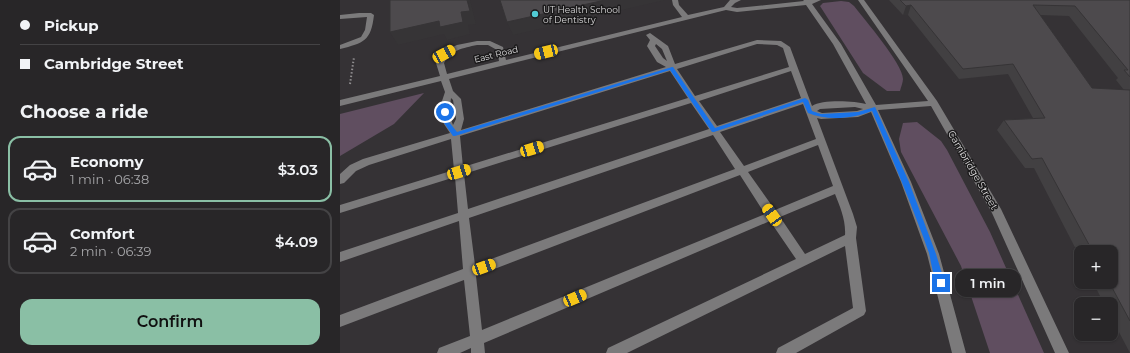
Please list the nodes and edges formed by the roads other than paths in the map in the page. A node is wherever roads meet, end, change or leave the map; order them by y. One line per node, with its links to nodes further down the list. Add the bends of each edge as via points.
1 (675, 0): 9 (street)
2 (721, 0): 7 (street)
3 (738, 0): 7 (street, East Road)
4 (818, 0): 6 (street, East Road)
5 (861, 0): 20 (street, Cambridge Street)
6 (807, 2): 7 (street, East Road, via 737,10); 21 (street, via 836,44)
7 (726, 8): 9 (street, East Road)
8 (340, 17): 11 (street, via 371,15 369,33 364,39)
9 (686, 18): 10 (street, East Road)
10 (645, 28): 12 (street, East Road); 13 (street, via 653,40 651,46 660,60)
11 (340, 47)
12 (503, 62): 15 (street, East Road); 15 (street, via 500,48 490,43 457,47 444,54 440,63)
13 (672, 68): 14 (street, via 757,42 778,43 786,47); 17 (street); 24 (street)
14 (794, 68): 17 (street); 18 (street)
15 (444, 77): 16 (street); 19 (street, East Road)
16 (449, 92): 24 (street, via 444,103 446,123); 24 (street, via 457,99 460,119)
17 (693, 99): 23 (street); 27 (street)
18 (805, 100): 22 (street); 23 (street)
19 (340, 103)
20 (934, 103): 21 (street); 44 (street, Cambridge Street, via 997,212)
21 (873, 108): 22 (street, via 858,114 821,116); 43 (street, via 906,182 933,254)
22 (810, 112): 25 (street)
23 (714, 130): 26 (street); 31 (street)
24 (455, 134): 27 (street); 28 (street, via 366,162 353,168)
25 (820, 141): 26 (street); 29 (street)
26 (742, 170): 32 (street); 36 (street)
27 (459, 172): 30 (street); 31 (street)
28 (340, 180)
29 (838, 188): 32 (street); 33 (street, via 848,214)
30 (340, 209)
31 (464, 215): 34 (street); 36 (street)
32 (772, 215): 35 (street); 38 (street)
33 (850, 238): 35 (street); 42 (street, via 860,311)
34 (340, 257)
35 (803, 260): 41 (street)
36 (470, 272): 37 (street); 38 (street)
37 (340, 321)
38 (477, 339): 39 (street); 40 (street)
39 (444, 353)
40 (478, 353)
41 (612, 353)
42 (783, 353)
43 (959, 353)
44 (1062, 353)

